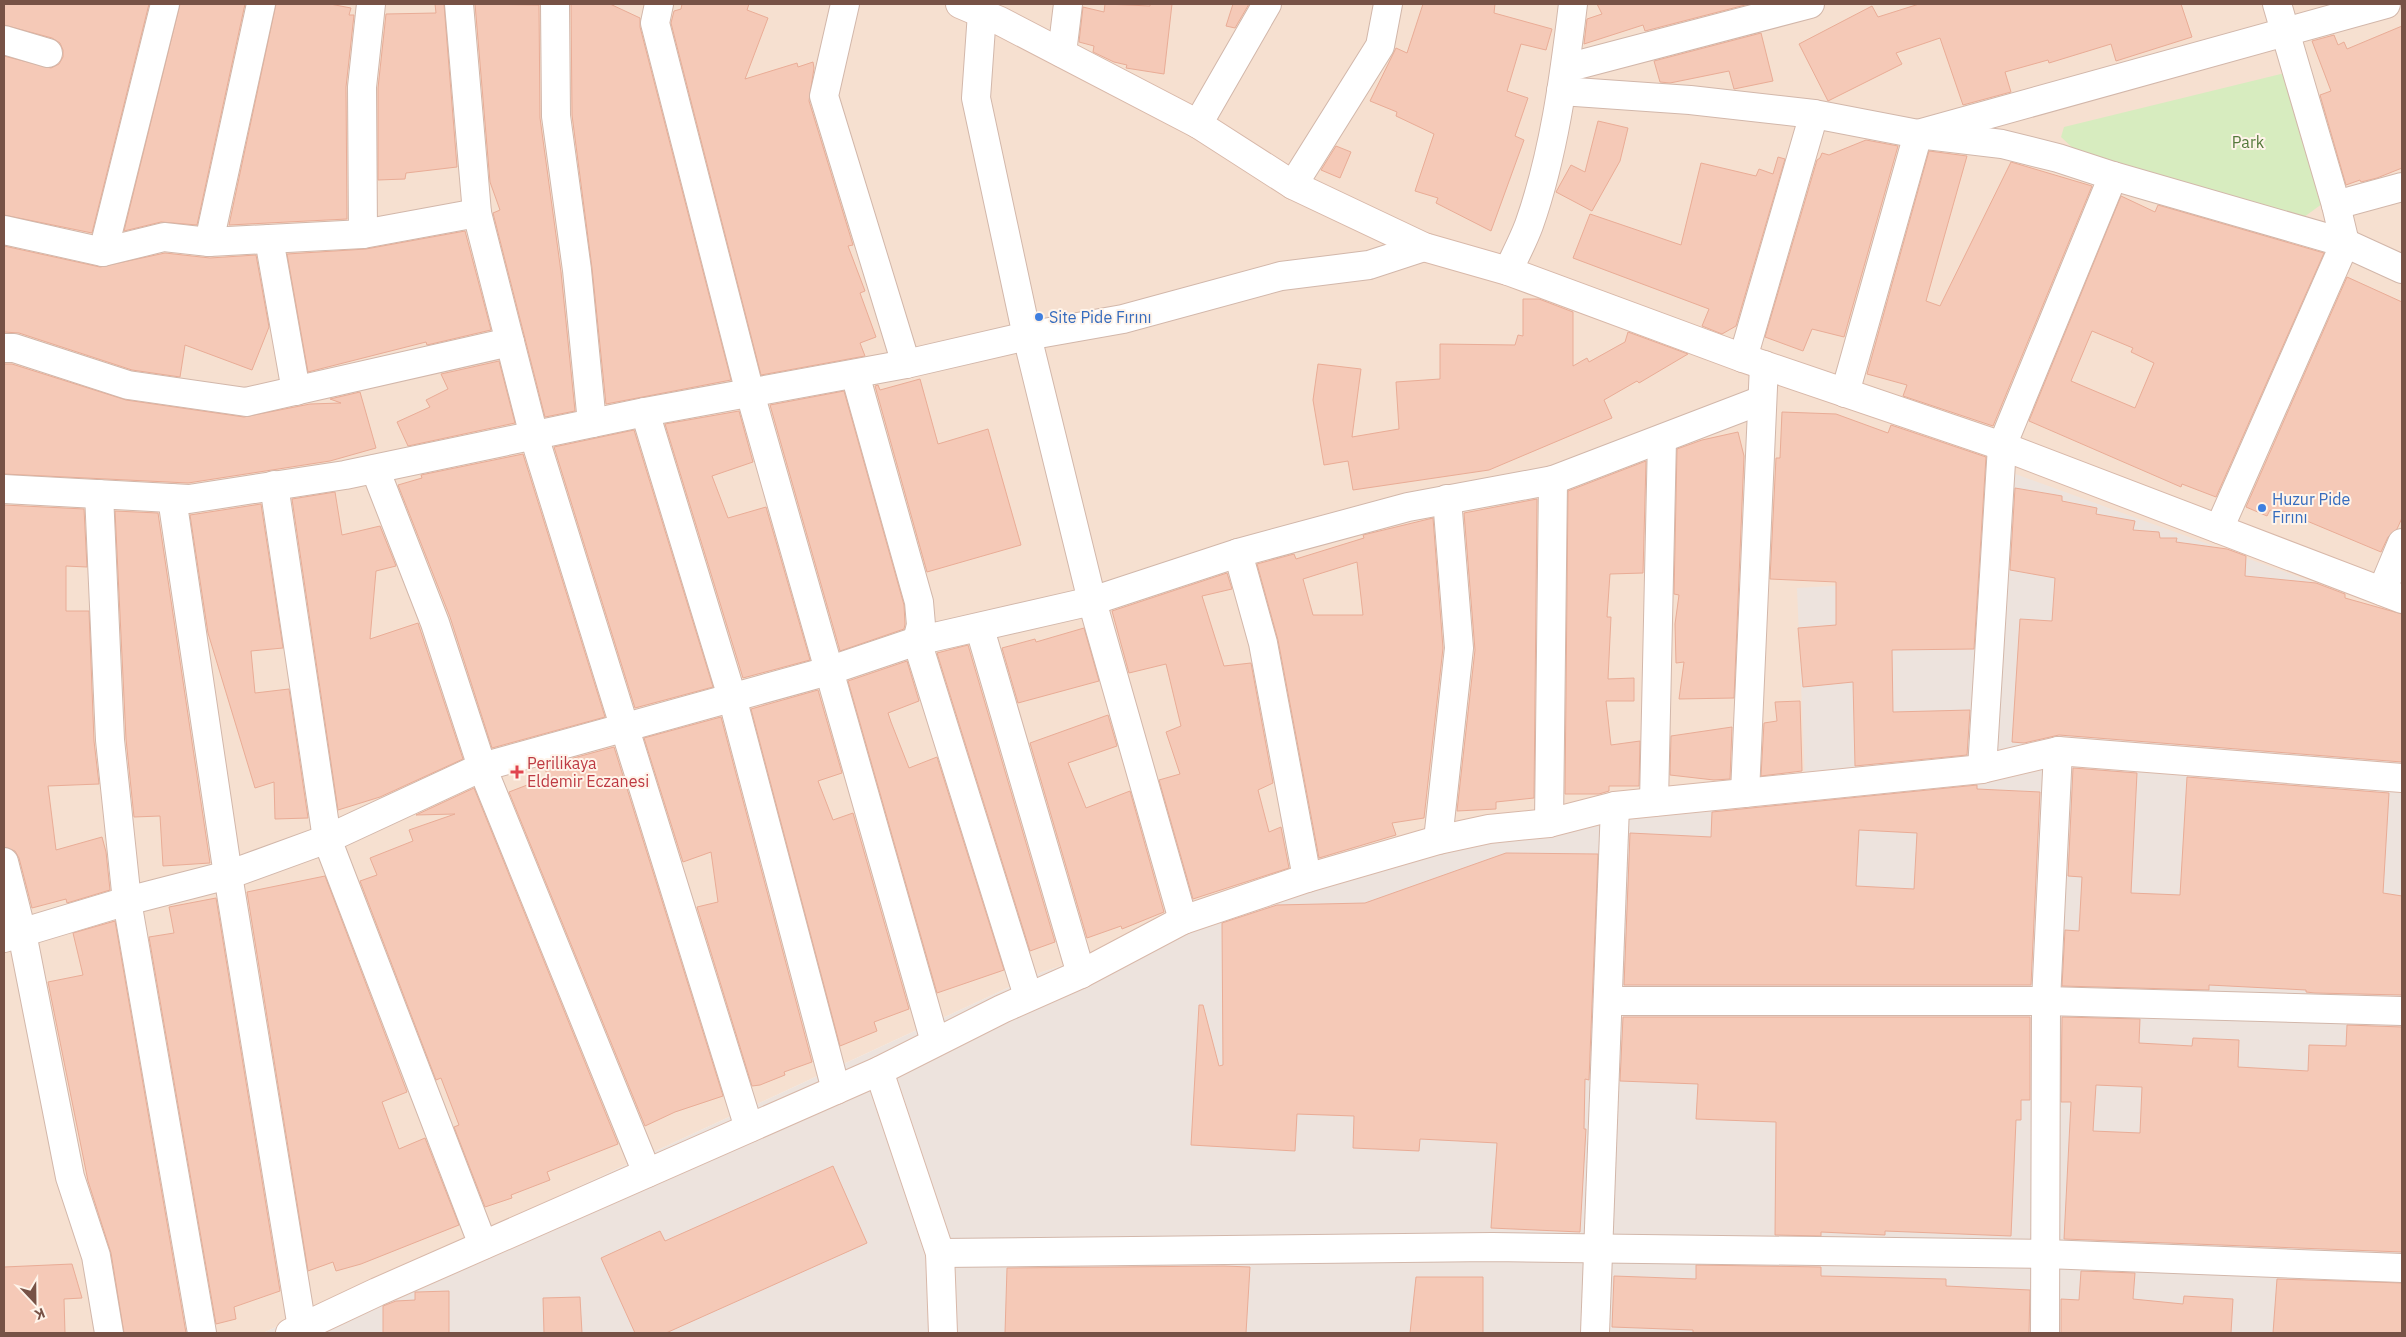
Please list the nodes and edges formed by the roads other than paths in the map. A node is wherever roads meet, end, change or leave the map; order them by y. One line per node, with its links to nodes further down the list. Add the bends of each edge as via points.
1 (165, 4): 37 (street)
2 (261, 4): 34 (street)
3 (372, 4): 32 (street, via 362,87)
4 (458, 4): 30 (street)
5 (555, 4): 51 (street, via 556,116 577,270)
6 (659, 4): 47 (street, via 655,23)
7 (846, 4): 44 (street, via 824,96)
8 (1068, 4): 19 (street)
9 (1267, 4): 23 (street)
10 (1388, 4): 27 (street, via 1380,46)
11 (1573, 4): 20 (street)
12 (1810, 4): 20 (street)
13 (2277, 4): 16 (street)
14 (2386, 4): 16 (street)
15 (971, 9): 19 (street); 40 (street, via 976,98)
16 (2286, 32): 21 (street); 29 (street)
17 (4, 40): 18 (street)
18 (48, 53)
19 (1062, 53): 23 (street)
20 (1563, 80): 22 (street, via 1690,100); 39 (street, via 1551,148 1529,226)
21 (2041, 100): 24 (street); 25 (street)
22 (1814, 114): 24 (street); 43 (street)
23 (1198, 124): 27 (street)
24 (1918, 134): 25 (street); 48 (street)
25 (2002, 144): 26 (street)
26 (2114, 176): 35 (street); 54 (street)
27 (1294, 185): 36 (street)
28 (2402, 187): 29 (street)
29 (2336, 204): 35 (street)
30 (477, 213): 32 (street); 41 (street)
31 (4, 230): 37 (street)
32 (362, 234): 33 (street)
33 (269, 238): 34 (street); 46 (street)
34 (209, 242): 37 (street, via 164,237)
35 (2345, 243): 38 (street); 62 (street)
36 (1424, 247): 39 (street); 40 (street, via 1369,265 1280,276 1123,318)
37 (103, 252)
38 (2402, 269)
39 (1508, 271): 43 (street)
40 (1027, 336): 44 (street); 66 (street)
41 (510, 342): 46 (street); 52 (street)
42 (4, 348): 46 (street, via 14,348 128,385 246,402)
43 (1753, 361): 48 (street); 49 (street)
44 (906, 364): 45 (street)
45 (855, 374): 47 (street); 68 (street, via 919,602)
46 (296, 391)
47 (750, 393): 50 (street); 69 (street)
48 (1846, 393): 54 (street)
49 (1762, 400): 53 (street); 76 (street)
50 (646, 412): 51 (street); 70 (street)
51 (592, 423): 52 (street)
52 (534, 436): 55 (street); 71 (street)
53 (1662, 439): 56 (street); 77 (street)
54 (2002, 446): 62 (street); 74 (street)
55 (375, 469): 57 (street); 73 (street, via 460,695)
56 (1553, 480): 61 (street); 79 (street)
57 (274, 485): 60 (street, via 188,499); 80 (street)
58 (4, 489): 59 (street)
59 (99, 494): 60 (street); 85 (street, via 110,740)
60 (172, 498): 83 (street)
61 (1447, 499): 64 (street); 81 (street, via 1459,648)
62 (2219, 529): 65 (street)
63 (2402, 543): 65 (street)
64 (1238, 553): 66 (street); 84 (street, via 1263,643)
65 (2392, 595)
66 (1092, 601): 67 (street); 86 (street)
67 (980, 629): 68 (street); 88 (street)
68 (918, 641): 69 (street); 89 (street)
69 (828, 671): 70 (street); 93 (street)
70 (732, 697): 71 (street); 95 (street)
71 (626, 727): 73 (street); 96 (street)
72 (2058, 751): 74 (street); 75 (street); 91 (street)
73 (482, 767): 80 (street); 97 (street)
74 (1982, 769): 76 (street)
75 (2402, 778)
76 (1744, 793): 77 (street)
77 (1654, 802): 78 (street)
78 (1615, 806): 79 (street); 90 (street)
79 (1549, 823): 81 (street, via 1489,829)
80 (327, 838): 83 (street); 98 (street)
81 (1438, 840): 84 (street)
82 (4, 862): 87 (street)
83 (228, 876): 85 (street); 103 (street)
84 (1306, 878): 86 (street)
85 (127, 901): 87 (street); 105 (street)
86 (1183, 920): 88 (street)
87 (13, 936): 104 (street, via 70,1177 96,1256)
88 (1081, 974): 89 (street)
89 (1028, 996): 93 (street)
90 (1609, 1001): 91 (street); 99 (street)
91 (2046, 1001): 92 (street); 101 (street)
92 (2402, 1011)
93 (935, 1042): 94 (street)
94 (879, 1071): 95 (street); 100 (street)
95 (836, 1090): 96 (street)
96 (749, 1128): 97 (street)
97 (647, 1173): 98 (street)
98 (483, 1245): 103 (street)
99 (1598, 1250): 100 (street, via 1492,1247); 101 (street); 107 (street)
100 (940, 1252): 106 (street)
101 (2046, 1254): 102 (street); 108 (street)
102 (2402, 1268)
103 (296, 1330)
104 (109, 1333)
105 (202, 1333)
106 (943, 1333)
107 (1595, 1333)
108 (2045, 1333)

